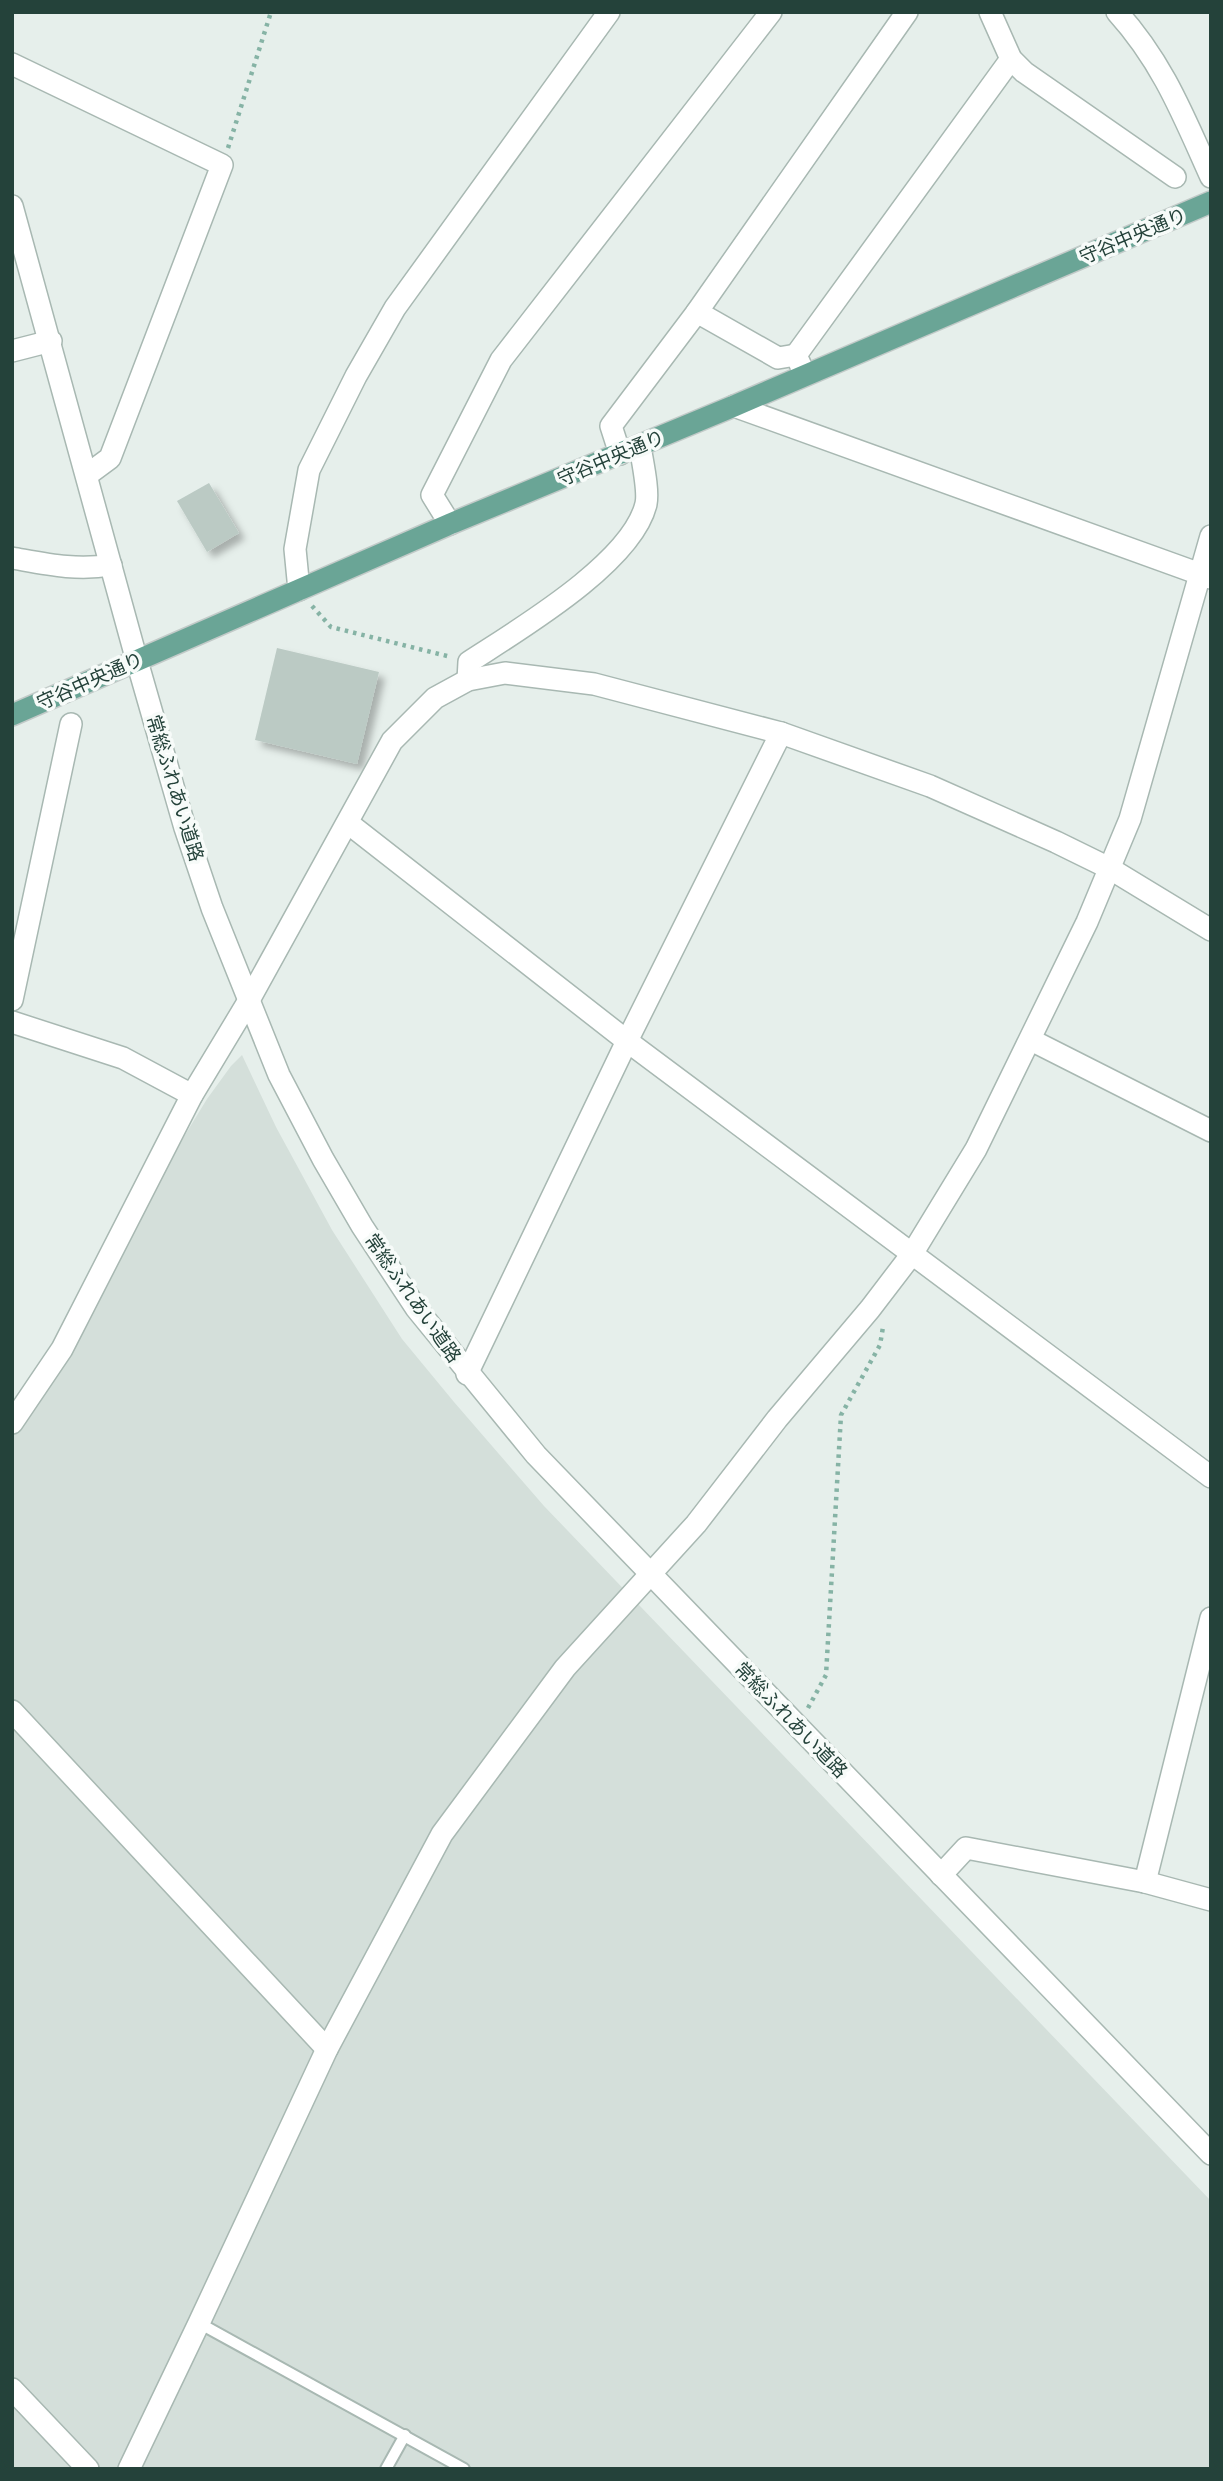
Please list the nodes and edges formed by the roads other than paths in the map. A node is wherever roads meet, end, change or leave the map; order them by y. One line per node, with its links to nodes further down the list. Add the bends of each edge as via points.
1 (609, 12): 26 (street, via 396,307 356,376 309,470 295,549)
2 (771, 12): 21 (street, via 501,359 432,495)
3 (907, 12): 12 (street)
4 (990, 12): 6 (street)
5 (1117, 12): 9 (street, via 1159,66)
6 (1011, 59): 8 (street, via 1041,85); 15 (street)
7 (12, 64): 20 (street, via 222,165 110,458)
8 (1175, 177)
9 (1211, 177)
10 (1211, 202): 16 (main road, 守谷中央通り)
11 (12, 206): 13 (street, 常総ふれあい道路)
12 (697, 312): 15 (street, via 778,358); 19 (street, via 611,426)
13 (51, 341): 14 (street); 20 (street, 常総ふれあい道路)
14 (12, 351)
15 (796, 355): 16 (street)
16 (805, 375): 17 (main road, 守谷中央通り)
17 (734, 406): 18 (main road, 守谷中央通り); 25 (street)
18 (640, 446): 19 (main road, 守谷中央通り); 28 (street, via 647,503 634,530 601,568)
19 (620, 454): 21 (main road, 守谷中央通り)
20 (87, 475): 24 (street, 常総ふれあい道路)
21 (450, 524): 26 (main road, 守谷中央通り)
22 (1211, 536): 25 (street)
23 (12, 558): 24 (street, via 71,568)
24 (111, 565): 27 (street, 常総ふれあい道路)
25 (1205, 576): 33 (street, via 1130,819)
26 (299, 590): 27 (main road, 守谷中央通り)
27 (137, 661): 29 (main road, 守谷中央通り); 36 (street, 常総ふれあい道路, via 185,828)
28 (469, 671): 31 (street, via 594,684); 32 (street, via 392,741)
29 (12, 716)
30 (71, 724): 35 (street)
31 (781, 733): 33 (street, via 930,786); 39 (street)
32 (348, 823): 36 (street); 39 (street)
33 (1108, 869): 34 (street); 38 (street)
34 (1211, 930)
35 (12, 1000)
36 (248, 1002): 40 (street); 43 (street, 常総ふれあい道路, via 294,1105 356,1215 416,1308)
37 (12, 1022): 40 (street, via 123,1058)
38 (1031, 1040): 41 (street); 42 (street, via 976,1149)
39 (627, 1041): 42 (street); 43 (street)
40 (192, 1095): 44 (street, via 61,1349)
41 (1211, 1130)
42 (912, 1254): 45 (street); 46 (street, via 696,1524)
43 (467, 1374): 46 (street, 常総ふれあい道路)
44 (12, 1423)
45 (1211, 1477)
46 (649, 1574): 49 (street, 常総ふれあい道路); 52 (street, via 565,1668 442,1834)
47 (1211, 1618): 50 (street)
48 (12, 1711): 52 (street)
49 (942, 1875): 50 (street, via 966,1848); 53 (street, 常総ふれあい道路)
50 (1145, 1882): 51 (street)
51 (1211, 1900)
52 (327, 2049): 54 (street)
53 (1211, 2154)
54 (200, 2323): 56 (lane); 58 (street)
55 (12, 2389): 57 (street)
56 (405, 2435): 59 (lane); 60 (lane)
57 (88, 2469)
58 (129, 2469)
59 (386, 2469)
60 (464, 2469)

